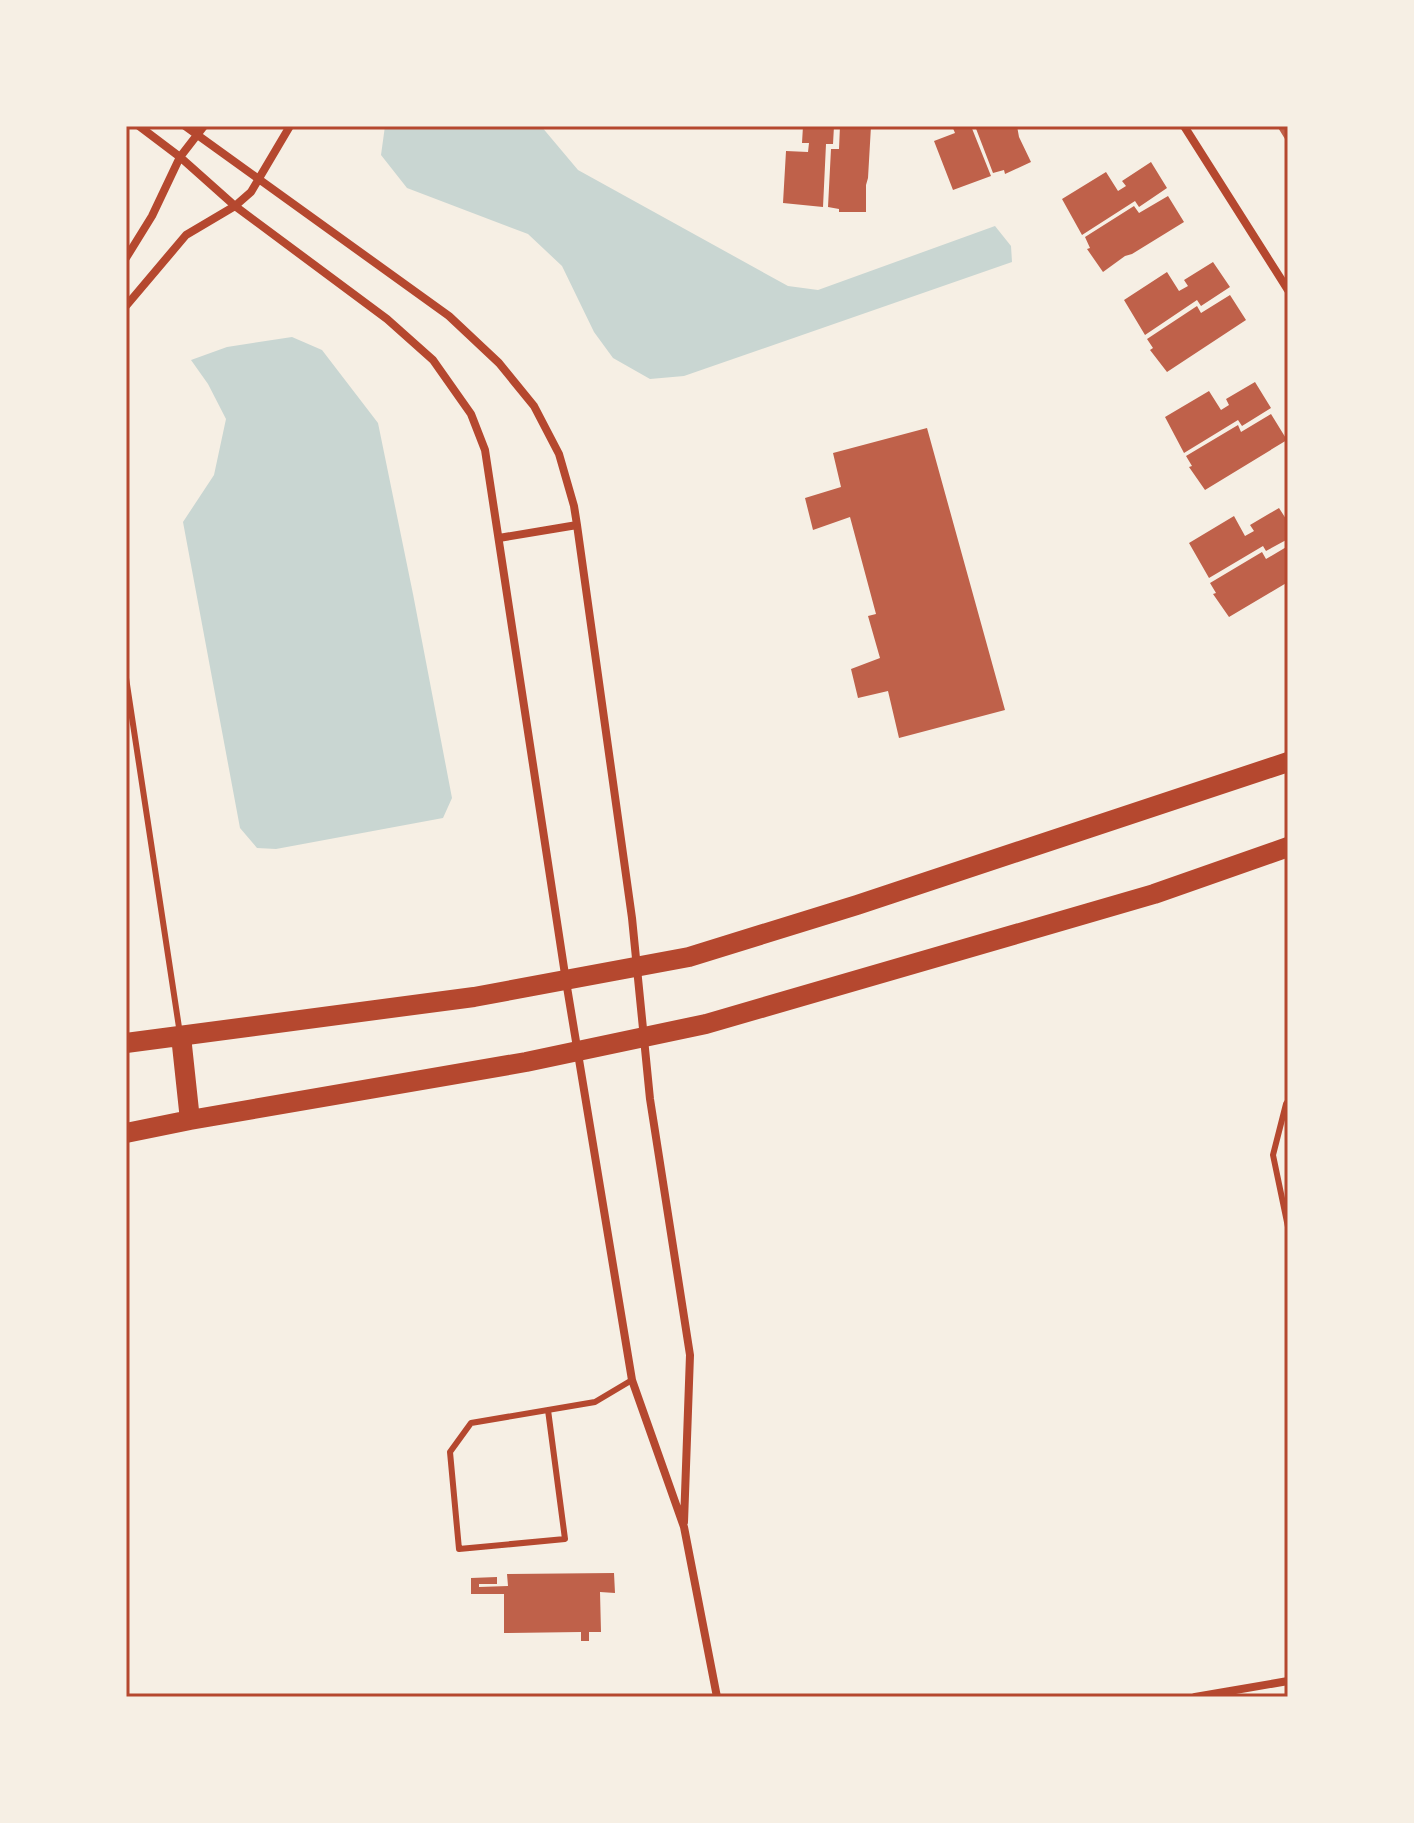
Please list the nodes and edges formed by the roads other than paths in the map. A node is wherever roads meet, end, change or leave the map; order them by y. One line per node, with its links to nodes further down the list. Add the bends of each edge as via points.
1 (139, 126): 7 (street)
2 (185, 126): 6 (street)
3 (204, 126): 6 (street)
4 (290, 126): 8 (street)
5 (1184, 126): 11 (street)
6 (197, 135): 7 (street); 8 (street)
7 (180, 157): 9 (street); 10 (street)
8 (259, 180): 9 (street); 13 (street, via 449,316 499,363 534,406 559,454)
9 (235, 206): 12 (street, via 186,235); 14 (street, via 387,319 433,360 471,414 487,455)
10 (126, 258)
11 (1288, 290)
12 (126, 306)
13 (577, 525): 14 (street); 18 (street)
14 (499, 538): 19 (street)
15 (126, 681): 20 (lane)
16 (1288, 762): 18 (main road, via 783,928 689,957)
17 (1288, 847): 21 (main road, via 1154,894 706,1024)
18 (636, 966): 19 (main road); 21 (street)
19 (566, 981): 20 (main road); 23 (street)
20 (181, 1036): 22 (main road); 25 (main road)
21 (644, 1037): 23 (main road); 30 (street, via 690,1355)
22 (126, 1043)
23 (577, 1051): 25 (main road); 28 (street)
24 (1288, 1101): 27 (lane, via 1273,1155)
25 (190, 1120): 26 (main road)
26 (126, 1133)
27 (1288, 1227)
28 (632, 1380): 29 (lane, via 595,1402); 30 (street)
29 (548, 1410): 29 (lane, via 471,1423 450,1452 459,1549 565,1539)
30 (684, 1527): 32 (street)
31 (1288, 1681): 33 (street)
32 (717, 1697)
33 (1195, 1697)

